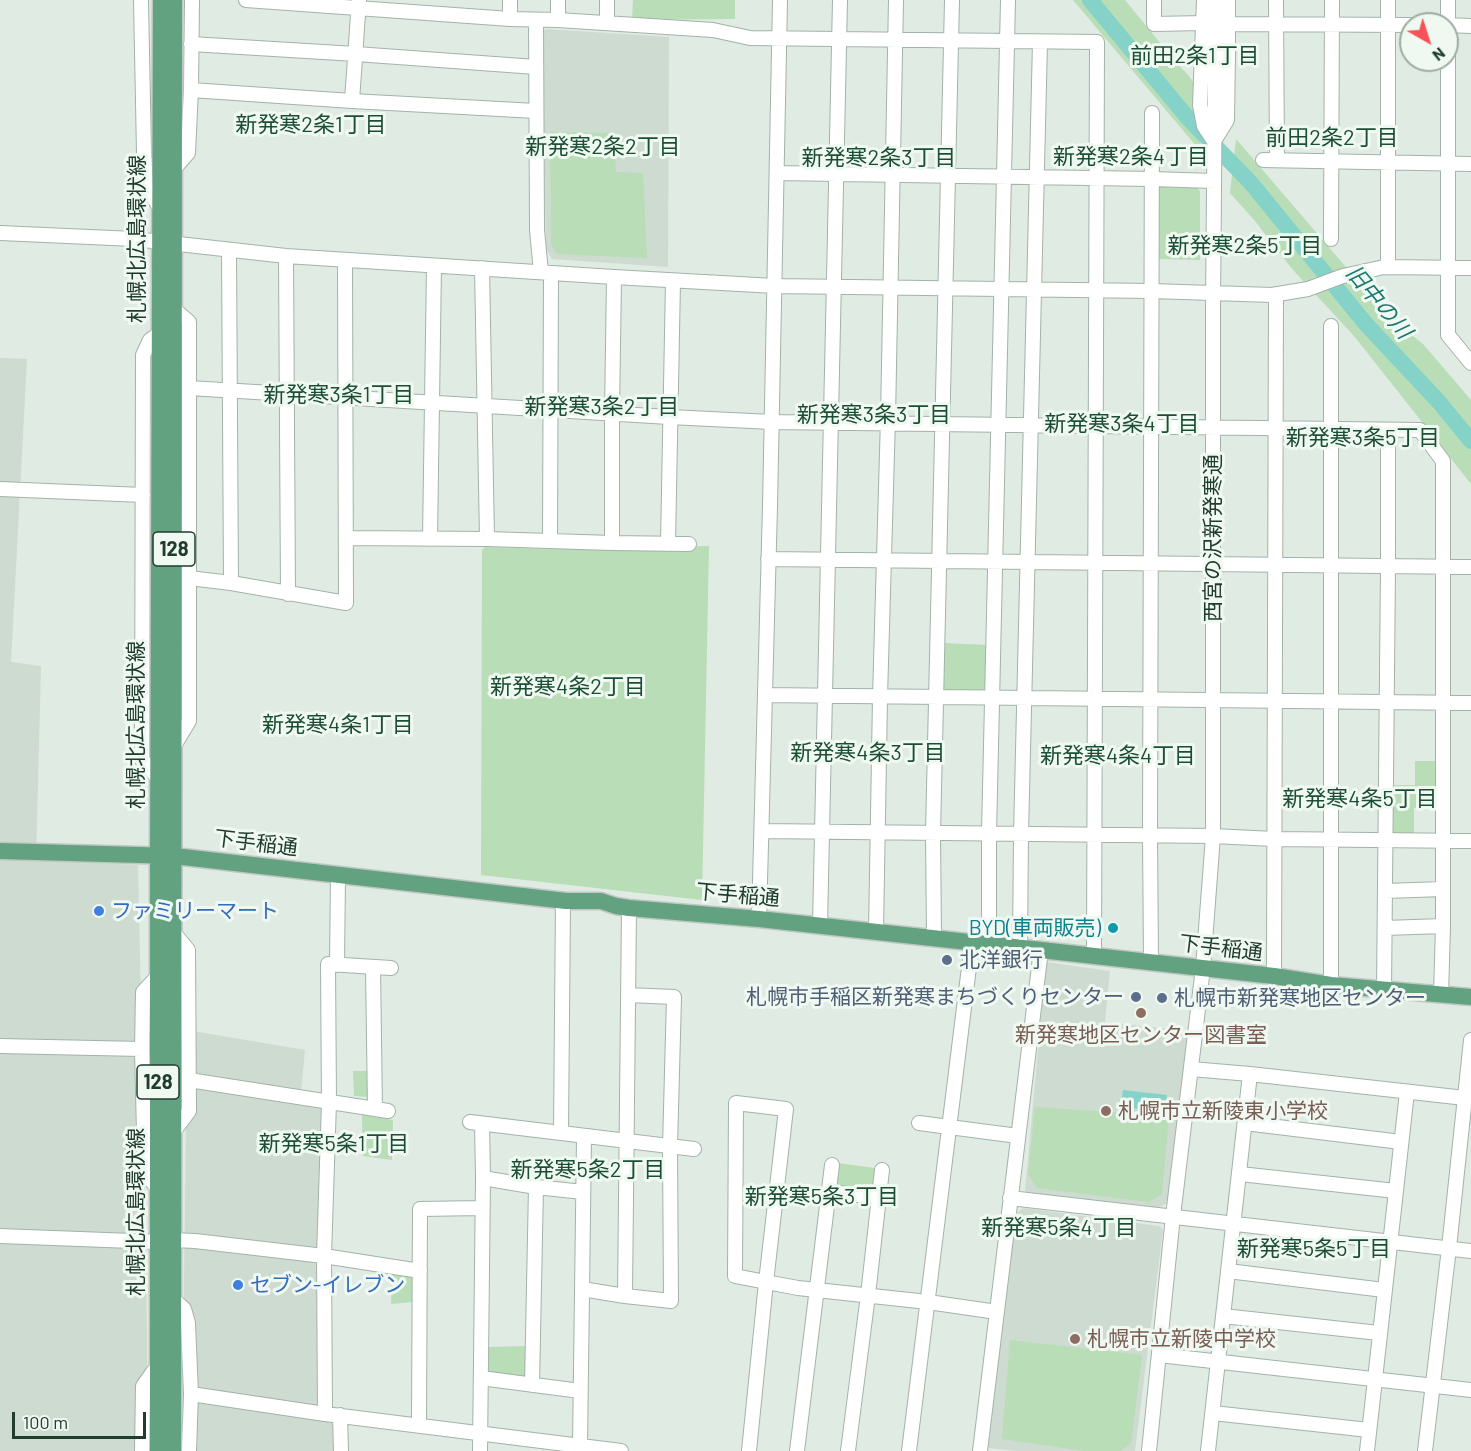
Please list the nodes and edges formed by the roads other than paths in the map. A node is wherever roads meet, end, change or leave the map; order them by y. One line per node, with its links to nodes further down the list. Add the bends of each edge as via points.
1 (141, 0): 62 (street, via 146,186)
2 (161, 0): 32 (main road, 札幌北広島環状線 / 128)
3 (174, 0): 32 (main road, 札幌北広島環状線 / 128)
4 (192, 0): 39 (street)
5 (246, 0): 21 (street)
6 (510, 0): 22 (street)
7 (558, 0): 24 (street)
8 (607, 0): 25 (street)
9 (780, 0): 33 (street)
10 (840, 0): 34 (street)
11 (896, 0): 35 (street)
12 (952, 0): 36 (street)
13 (1008, 0): 37 (street)
14 (1154, 0): 26 (street, via 1154,24)
15 (1204, 0): 26 (street)
16 (1214, 0): 47 (street, 西宮の沢新発寒通)
17 (1228, 0): 27 (street)
18 (1276, 0): 28 (street)
19 (1332, 0): 29 (street)
20 (1388, 0): 30 (street)
21 (359, 4): 22 (street); 40 (street)
22 (510, 19): 23 (street)
23 (536, 20): 24 (street); 41 (street)
24 (558, 20): 25 (street)
25 (607, 23): 33 (street)
26 (1203, 23): 47 (street, via 1201,111 1204,126)
27 (1228, 24): 28 (street); 47 (street, via 1227,120)
28 (1276, 24): 29 (street); 48 (street, via 1270,160)
29 (1332, 24): 30 (street); 48 (street)
30 (1388, 24): 31 (street); 49 (street)
31 (1399, 24)
32 (167, 25): 52 (main road, 札幌北広島環状線 / 128); 62 (main road, 札幌北広島環状線 / 128)
33 (780, 38): 34 (street); 53 (street)
34 (840, 39): 35 (street); 54 (street)
35 (896, 39): 36 (street); 55 (street)
36 (951, 41): 37 (street); 56 (street)
37 (1007, 41): 38 (street); 57 (street)
38 (1040, 42): 58 (street); 59 (street, via 1097,42)
39 (191, 44): 40 (street); 43 (street)
40 (356, 54): 41 (street); 44 (street)
41 (536, 67): 45 (street)
42 (1447, 72): 50 (street)
43 (191, 90): 44 (street); 52 (street, via 188,153)
44 (352, 101): 45 (street)
45 (536, 111): 74 (street, via 537,230)
46 (1152, 113): 60 (street)
47 (1214, 141): 61 (street, 西宮の沢新発寒通)
48 (1332, 161): 49 (street); 64 (street)
49 (1389, 163): 50 (street); 70 (street)
50 (1448, 164): 51 (street); 71 (street)
51 (1471, 164)
52 (174, 168): 65 (main road, 札幌北広島環状線 / 128)
53 (777, 173): 54 (street); 77 (street)
54 (837, 175): 55 (street); 78 (street)
55 (892, 175): 56 (street); 79 (street)
56 (949, 176): 57 (street); 80 (street)
57 (1004, 177): 58 (street); 81 (street)
58 (1037, 178): 59 (street); 82 (street)
59 (1096, 178): 60 (street); 83 (street)
60 (1152, 179): 61 (street); 84 (street)
61 (1214, 181): 85 (street, 西宮の沢新発寒通)
62 (160, 208): 65 (main road, 札幌北広島環状線 / 128)
63 (0, 232): 65 (street)
64 (1331, 239)
65 (167, 242): 66 (street); 87 (main road, 札幌北広島環状線 / 128); 89 (main road, 札幌北広島環状線 / 128)
66 (229, 250): 67 (street); 92 (street)
67 (286, 256): 68 (street); 93 (street)
68 (345, 260): 69 (street); 94 (street)
69 (434, 266): 72 (street); 95 (street)
70 (1389, 267): 71 (street); 86 (street)
71 (1448, 267): 73 (street); 90 (street, via 1448,335)
72 (482, 268): 74 (street); 96 (street)
73 (1471, 268)
74 (546, 272): 75 (street); 97 (street)
75 (614, 278): 76 (street); 98 (street)
76 (672, 281): 77 (street); 99 (street)
77 (775, 286): 78 (street); 100 (street)
78 (834, 287): 79 (street); 101 (street)
79 (890, 288): 80 (street); 102 (street)
80 (946, 288): 81 (street); 103 (street)
81 (1002, 289): 82 (street); 104 (street)
82 (1034, 290): 83 (street); 105 (street)
83 (1096, 290): 84 (street); 106 (street)
84 (1152, 291): 85 (street); 107 (street)
85 (1213, 292): 86 (street); 108 (street, 西宮の沢新発寒通)
86 (1276, 294): 109 (street)
87 (174, 309): 91 (street, via 189,322); 152 (main road, 札幌北広島環状線 / 128)
88 (1331, 326): 110 (street)
89 (159, 334): 113 (street, via 150,340 143,355); 153 (main road, 札幌北広島環状線 / 128)
90 (1470, 359)
91 (189, 388): 92 (street); 135 (street)
92 (230, 390): 93 (street); 136 (street)
93 (287, 393): 94 (street); 137 (street)
94 (346, 397): 95 (street); 114 (street)
95 (432, 402): 96 (street); 116 (street)
96 (484, 406): 97 (street); 115 (street)
97 (550, 410): 98 (street); 117 (street)
98 (612, 414): 99 (street); 118 (street)
99 (669, 417): 100 (street); 119 (street)
100 (772, 422): 101 (street); 121 (street)
101 (831, 423): 102 (street); 122 (street)
102 (887, 424): 103 (street); 123 (street)
103 (943, 424): 104 (street); 124 (street)
104 (999, 425): 105 (street); 125 (street)
105 (1031, 426): 106 (street); 126 (street)
106 (1095, 427): 107 (street); 127 (street)
107 (1151, 427): 108 (street); 128 (street)
108 (1214, 427): 109 (street); 129 (street, 西宮の沢新発寒通)
109 (1275, 428): 110 (street); 130 (street)
110 (1332, 429): 111 (street); 131 (street)
111 (1388, 430): 132 (street, via 1420,430 1443,461); 133 (street)
112 (0, 489): 113 (street)
113 (143, 495): 153 (street, via 142,760)
114 (346, 538): 116 (street); 137 (street, via 346,603)
115 (487, 538): 116 (street); 117 (street)
116 (430, 539)
117 (550, 541): 118 (street)
118 (612, 543): 119 (street)
119 (668, 544): 120 (street)
120 (688, 544)
121 (768, 559): 122 (street); 138 (street)
122 (828, 559): 123 (street); 139 (street)
123 (884, 560): 124 (street); 140 (street)
124 (940, 560): 125 (street); 141 (street)
125 (996, 561): 126 (street); 142 (street)
126 (1028, 562): 127 (street); 143 (street)
127 (1095, 563): 128 (street); 144 (street)
128 (1150, 563): 129 (street); 145 (street)
129 (1213, 564): 130 (street); 146 (street, 西宮の沢新発寒通)
130 (1275, 565): 131 (street); 147 (street)
131 (1330, 565): 133 (street); 148 (street)
132 (1443, 566): 133 (street); 134 (street); 150 (street)
133 (1388, 567): 149 (street)
134 (1471, 567)
135 (189, 578): 136 (street); 152 (street, via 189,721)
136 (231, 583): 137 (street)
137 (288, 594)
138 (765, 695): 139 (street); 154 (street)
139 (825, 696): 140 (street); 155 (street)
140 (880, 697): 141 (street); 156 (street)
141 (937, 697): 142 (street); 157 (street)
142 (993, 698): 143 (street); 158 (street)
143 (1024, 698): 144 (street); 159 (street)
144 (1094, 699): 145 (street); 160 (street)
145 (1150, 699): 146 (street); 161 (street)
146 (1213, 699): 147 (street); 162 (street, 西宮の沢新発寒通)
147 (1275, 701): 148 (street); 163 (street)
148 (1331, 702): 149 (street); 164 (street)
149 (1387, 702): 150 (street); 165 (street)
150 (1443, 703): 151 (street); 166 (street)
151 (1471, 703)
152 (174, 746): 169 (main road, 札幌北広島環状線 / 128)
153 (158, 778): 169 (main road, 札幌北広島環状線 / 128)
154 (762, 831): 155 (street); 175 (street)
155 (822, 832): 156 (street); 176 (street)
156 (878, 833): 157 (street); 179 (street)
157 (933, 833): 158 (street); 181 (street)
158 (989, 834): 159 (street); 182 (street)
159 (1021, 834): 160 (street); 183 (street)
160 (1094, 835): 161 (street); 185 (street)
161 (1150, 836): 162 (street); 186 (street)
162 (1213, 836): 163 (street); 190 (street, 西宮の沢新発寒通)
163 (1274, 839): 164 (street); 192 (street)
164 (1330, 840): 165 (street); 193 (street)
165 (1386, 840): 166 (street); 172 (street)
166 (1443, 841): 167 (street); 171 (street)
167 (1471, 841)
168 (0, 851): 169 (main road, 下手稲通)
169 (166, 856): 170 (main road, 下手稲通); 180 (main road, 札幌北広島環状線 / 128); 191 (main road, 札幌北広島環状線 / 128)
170 (338, 875): 173 (main road, 下手稲通); 187 (street)
171 (1443, 889): 172 (street); 177 (street)
172 (1385, 891): 178 (street)
173 (563, 900): 174 (main road, 下手稲通, via 601,901); 212 (street)
174 (629, 908): 175 (main road, 下手稲通); 195 (street)
175 (759, 919): 176 (main road, 下手稲通)
176 (820, 926): 179 (main road, 下手稲通)
177 (1443, 926): 178 (street); 196 (street)
178 (1385, 928): 194 (street)
179 (876, 932): 181 (main road, 下手稲通)
180 (174, 933): 204 (street, via 188,950); 211 (main road, 札幌北広島環状線 / 128)
181 (934, 938): 182 (main road, 下手稲通)
182 (981, 944): 183 (main road, 下手稲通); 210 (street)
183 (1020, 948): 184 (main road, 下手稲通)
184 (1041, 950): 185 (main road, 下手稲通); 213 (street)
185 (1094, 956): 186 (main road, 下手稲通)
186 (1151, 962): 190 (main road, 下手稲通)
187 (337, 964): 188 (street); 207 (street, via 328,964)
188 (373, 967): 189 (street); 207 (street, via 381,1110)
189 (391, 968)
190 (1203, 968): 192 (main road, 下手稲通); 202 (street, 西宮の沢新発寒通)
191 (158, 976): 200 (street, via 143,992); 224 (main road, 札幌北広島環状線 / 128)
192 (1274, 976): 193 (main road, 下手稲通)
193 (1330, 984): 194 (main road, 下手稲通)
194 (1384, 990): 196 (main road, 下手稲通)
195 (628, 995): 215 (street); 217 (street, via 674,997)
196 (1442, 995): 197 (main road, 下手稲通)
197 (1471, 997)
198 (1471, 1040): 201 (street)
199 (0, 1046): 200 (street)
200 (142, 1049): 224 (street, via 145,1174)
201 (1470, 1061): 206 (street)
202 (1191, 1069): 203 (street); 231 (street, 西宮の沢新発寒通)
203 (1250, 1074): 205 (street); 209 (street)
204 (189, 1080): 207 (street); 211 (street, via 189,1111)
205 (1407, 1092): 206 (street); 216 (street)
206 (1465, 1098): 236 (street)
207 (328, 1102): 238 (street)
208 (919, 1123): 210 (street)
209 (1245, 1123): 216 (street); 221 (street)
210 (950, 1126): 213 (street); 248 (street)
211 (174, 1131): 234 (main road, 札幌北広島環状線 / 128)
212 (561, 1133): 214 (street); 222 (street, via 476,1123)
213 (1018, 1136): 229 (street)
214 (584, 1137): 215 (street); 226 (street)
215 (626, 1142): 217 (street); 246 (street)
216 (1401, 1142): 225 (street)
217 (670, 1147): 218 (street); 246 (street, via 671,1301)
218 (694, 1149)
219 (832, 1165): 227 (street)
220 (882, 1170): 228 (street)
221 (1240, 1174): 225 (street); 232 (street)
222 (483, 1178): 223 (street); 230 (street)
223 (536, 1186): 226 (street); 257 (street)
224 (158, 1188): 234 (main road, 札幌北広島環状線 / 128)
225 (1396, 1191): 235 (street)
226 (583, 1192): 242 (street)
227 (828, 1192): 228 (street); 243 (street)
228 (879, 1197): 245 (street)
229 (1010, 1198): 231 (street); 249 (street)
230 (482, 1208): 239 (street, via 420,1209); 255 (street)
231 (1173, 1216): 232 (street); 252 (street, 西宮の沢新発寒通)
232 (1233, 1223): 235 (street); 240 (street)
233 (0, 1236): 234 (street)
234 (166, 1241): 238 (street); 247 (main road, 札幌北広島環状線 / 128); 254 (main road, 札幌北広島環状線 / 128)
235 (1390, 1241): 236 (street); 244 (street)
236 (1449, 1248): 237 (street); 258 (street)
237 (1471, 1251)
238 (324, 1256): 239 (street); 263 (street)
239 (420, 1271): 265 (street)
240 (1228, 1271): 244 (street); 250 (street)
241 (766, 1282): 241 (street, via 786,1109 736,1103 735,1276); 243 (street); 276 (street)
242 (582, 1290): 246 (street); 260 (street)
243 (817, 1290): 245 (street); 277 (street)
244 (1384, 1290): 251 (street)
245 (868, 1295): 248 (street); 278 (street)
246 (625, 1296)
247 (174, 1300): 261 (street, via 184,1310 188,1323); 271 (main road, 札幌北広島環状線 / 128)
248 (928, 1302): 249 (street); 279 (street)
249 (997, 1312): 280 (street)
250 (1223, 1316): 251 (street); 253 (street)
251 (1379, 1333): 256 (street)
252 (1159, 1355): 253 (street); 281 (street, 西宮の沢新発寒通)
253 (1218, 1362): 256 (street); 262 (street)
254 (159, 1367): 269 (street, via 143,1386); 270 (main road, 札幌北広島環状線 / 128)
255 (482, 1378): 257 (street); 267 (street)
256 (1374, 1379): 258 (street); 266 (street)
257 (532, 1385): 260 (street)
258 (1432, 1386): 259 (street); 284 (street)
259 (1471, 1390)
260 (580, 1391): 268 (street)
261 (191, 1394): 263 (street); 272 (street)
262 (1213, 1413): 266 (street); 282 (street)
263 (326, 1414): 264 (street)
264 (340, 1415): 265 (street); 273 (street)
265 (419, 1425): 267 (street)
266 (1369, 1430): 283 (street)
267 (480, 1433): 268 (street); 274 (street)
268 (580, 1446): 275 (street)
269 (142, 1451)
270 (158, 1451)
271 (174, 1451)
272 (189, 1451)
273 (341, 1451)
274 (480, 1451)
275 (621, 1451)
276 (749, 1451)
277 (797, 1451)
278 (848, 1451)
279 (909, 1451)
280 (980, 1451)
281 (1149, 1451)
282 (1208, 1451)
283 (1367, 1451)
284 (1425, 1451)

